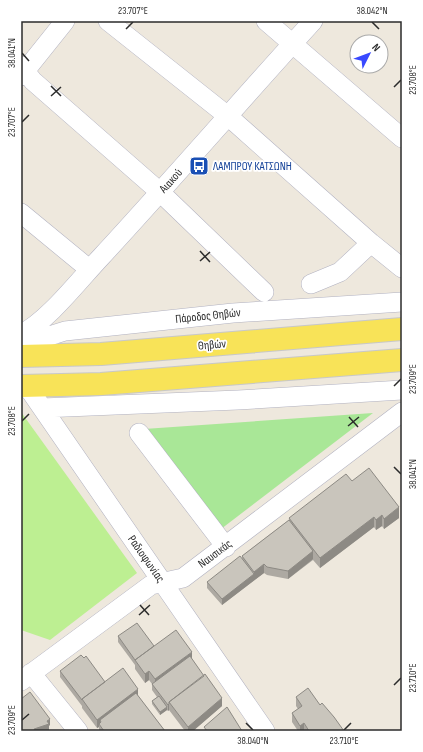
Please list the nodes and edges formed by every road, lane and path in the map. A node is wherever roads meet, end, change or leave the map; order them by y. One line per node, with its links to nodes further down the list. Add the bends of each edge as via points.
1 (65, 21): 6 (street)
2 (108, 21): 7 (street)
3 (266, 21): 5 (street)
4 (314, 21): 5 (street, Αιακού)
5 (293, 44): 7 (street, Αιακού); 8 (street)
6 (22, 71): 9 (street)
7 (229, 117): 9 (street, Αιακού); 11 (street)
8 (402, 138)
9 (161, 193): 13 (street, Αιακού); 15 (street)
10 (21, 212): 13 (street)
11 (371, 243): 12 (street); 14 (street, via 340,272)
12 (402, 268)
13 (90, 269): 18 (street, Αιακού, via 37,325)
14 (312, 284)
15 (264, 292)
16 (402, 302): 19 (street, Πάροδος Θηβών, via 233,313 65,331 46,337)
17 (402, 329): 19 (main road, Θηβών, via 101,354)
18 (21, 334)
19 (21, 356)
20 (402, 360): 21 (main road, via 101,384)
21 (24, 386): 23 (street, Ραδιοφωνίας)
22 (402, 390): 23 (street)
23 (42, 408): 27 (street, Ραδιοφωνίας)
24 (402, 412): 26 (street, Ναυσικάς)
25 (139, 434): 26 (street)
26 (226, 546): 27 (street, Ναυσικάς, via 183,578)
27 (163, 583): 28 (street, Ναυσικάς, via 151,585); 30 (street, Ραδιοφωνίας)
28 (26, 677): 29 (street)
29 (78, 731)
30 (265, 731)

